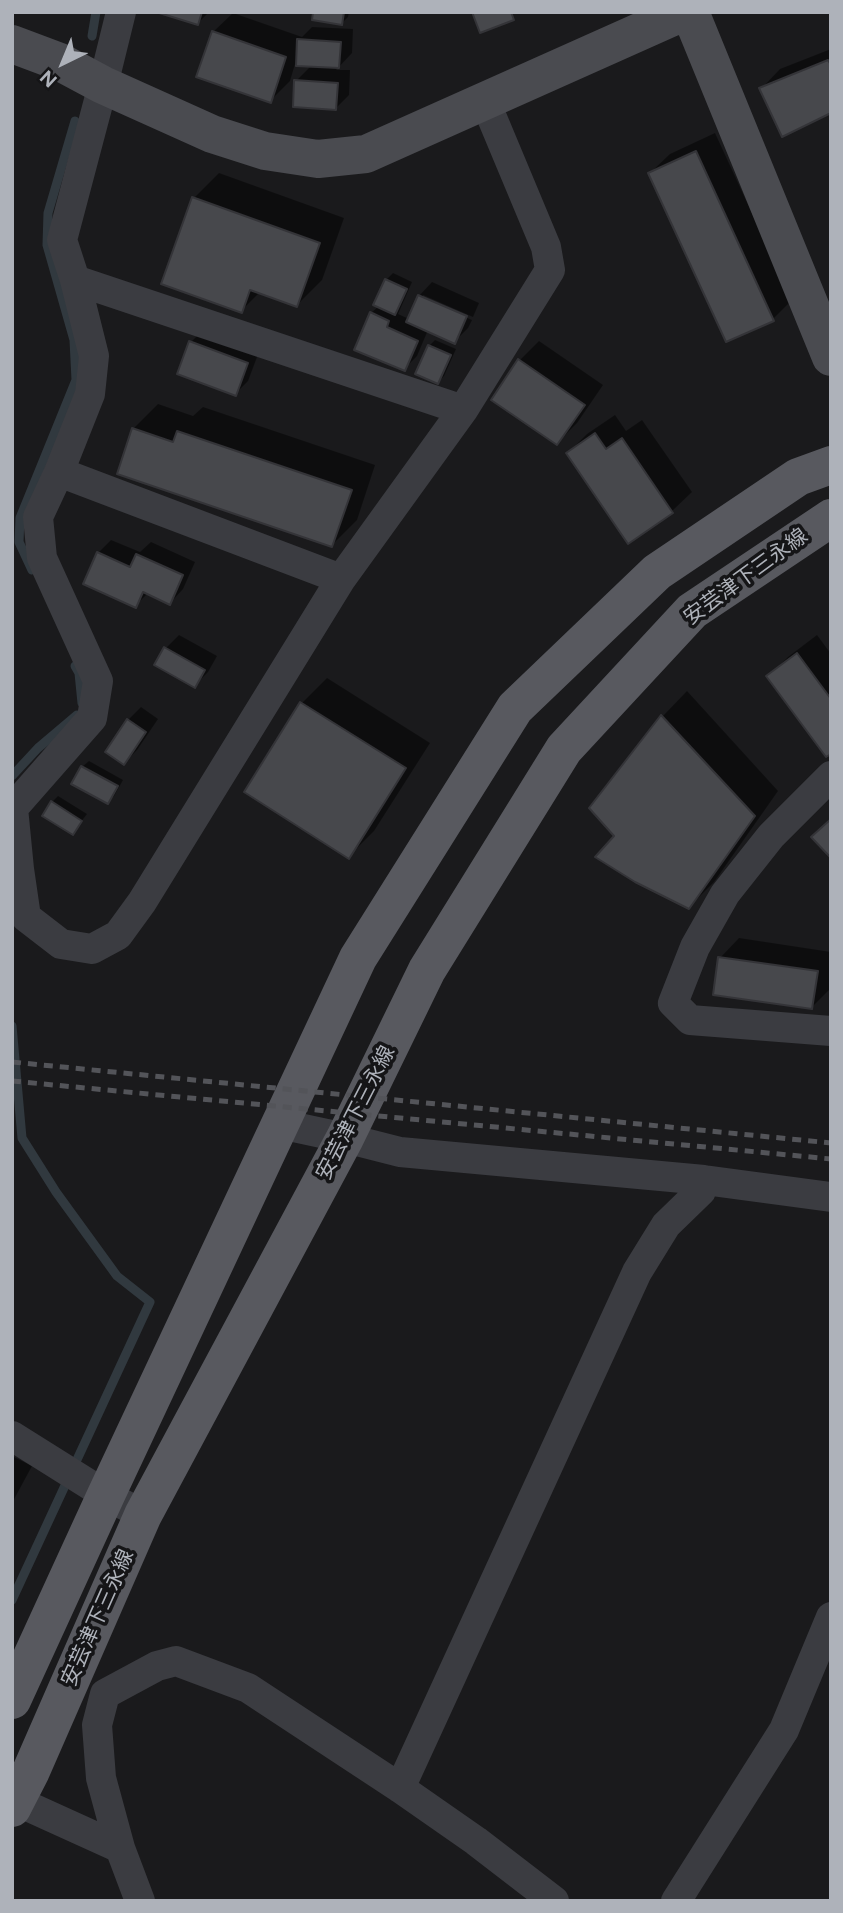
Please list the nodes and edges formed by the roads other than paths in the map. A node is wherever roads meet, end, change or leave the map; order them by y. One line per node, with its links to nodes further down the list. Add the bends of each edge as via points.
1 (121, 12): 5 (street)
2 (684, 12): 6 (street)
3 (690, 12): 8 (street)
4 (12, 44): 5 (street, via 61,62)
5 (103, 85): 6 (street, via 212,134 265,151 318,159 366,154); 7 (street, via 62,240)
6 (485, 101): 9 (street, via 546,247 550,270)
7 (75, 280): 9 (street); 11 (street, via 94,356 90,394)
8 (831, 357)
9 (463, 410): 13 (street)
10 (831, 465): 16 (main road, 安芸津下三永線, via 798,477 657,572 515,708 358,958)
11 (59, 472): 13 (street); 13 (street, via 38,517 42,558 98,681 92,719 13,808 26,916 61,944 92,949 118,935)
12 (831, 518): 17 (main road, 安芸津下三永線, via 692,611 565,749 427,970)
13 (341, 579)
14 (831, 776): 15 (street, via 771,836 725,894 695,947 673,1003 690,1020)
15 (831, 1031)
16 (280, 1124): 17 (street); 21 (main road, 安芸津下三永線)
17 (345, 1138): 18 (street, via 400,1152); 22 (main road, 安芸津下三永線)
18 (704, 1180): 19 (street); 25 (street, via 701,1191 666,1225 637,1272)
19 (831, 1197)
20 (12, 1436): 21 (street)
21 (83, 1481): 22 (street); 24 (main road, 安芸津下三永線)
22 (143, 1516): 26 (main road, 安芸津下三永線)
23 (831, 1617): 30 (street, via 785,1730)
24 (12, 1700)
25 (400, 1788): 27 (street, via 248,1688 176,1661 105,1694 97,1725 101,1778); 29 (street)
26 (13, 1802): 27 (street)
27 (120, 1848): 28 (street)
28 (140, 1901)
29 (554, 1901)
30 (676, 1901)

